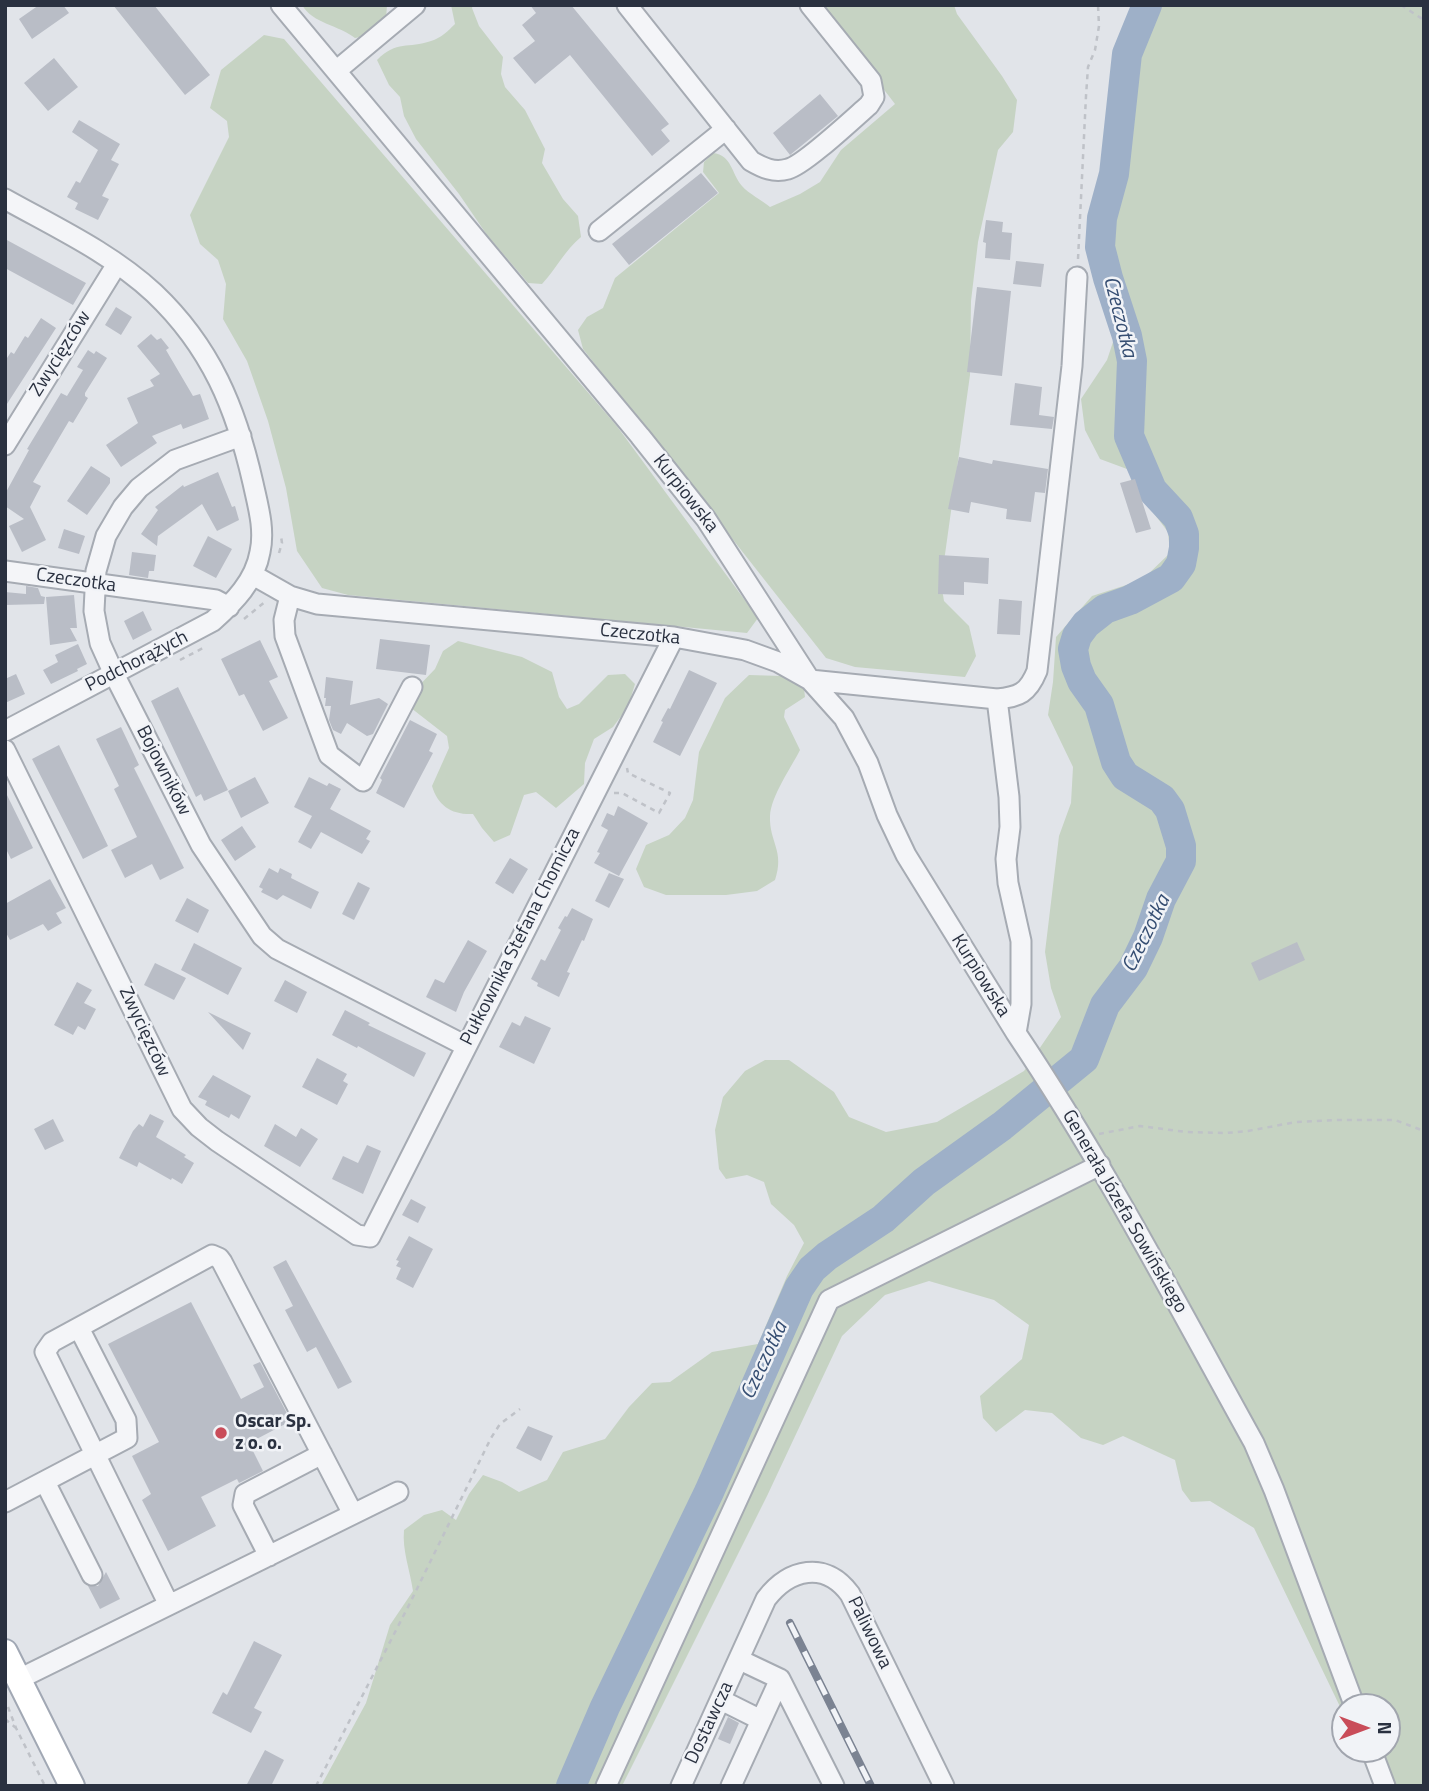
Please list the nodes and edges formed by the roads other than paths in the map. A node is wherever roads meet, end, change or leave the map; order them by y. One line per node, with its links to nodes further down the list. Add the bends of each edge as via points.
1 (281, 5): 5 (street, Kurpiowska)
2 (627, 5): 6 (street)
3 (810, 5): 6 (street, via 871,81 875,91 869,105 797,166 787,169 764,169 751,161)
4 (405, 8): 5 (street)
5 (336, 71): 20 (street, Kurpiowska, via 706,519)
6 (726, 130): 8 (street)
7 (5, 199): 9 (street)
8 (599, 231)
9 (117, 264): 11 (street, via 156,295 196,341 227,396); 12 (street, Zwycięzców)
10 (1077, 277): 22 (street, Czeczotka, via 1072,366 1037,671 1015,697)
11 (241, 436): 14 (street, via 262,530); 15 (street, Bojowników, via 175,460 139,488 106,536)
12 (5, 445)
13 (5, 571): 15 (street, Czeczotka)
14 (253, 575): 16 (street, Czeczotka); 17 (street, Podchorążych)
15 (94, 583): 17 (street, Czeczotka, via 216,600); 19 (street, Bojowników, via 96,628)
16 (290, 596): 18 (street, Czeczotka, via 317,604); 21 (street, via 285,636 329,755 363,781)
17 (229, 607): 19 (street, Podchorążych, via 199,630)
18 (674, 637): 20 (street, Czeczotka, via 745,650); 26 (street, Pułkownika Stefana Chomicza)
19 (114, 674): 23 (street, Podchorążych); 26 (street, Bojowników, via 201,845 269,943)
20 (810, 680): 22 (street, Czeczotka); 25 (street, Kurpiowska, via 844,718 906,855)
21 (412, 687)
22 (996, 699): 25 (street, via 1009,797 1008,883 1021,941)
23 (5, 730)
24 (5, 750): 28 (street, Zwycięzców, via 182,1109 217,1141 357,1235)
25 (1016, 1033): 27 (street, Generała Józefa Sowińskiego)
26 (466, 1046): 28 (street, Pułkownika Stefana Chomicza)
27 (1100, 1165): 43 (street, Generała Józefa Sowińskiego, via 1254,1443); 48 (street, via 829,1300)
28 (370, 1237)
29 (79, 1328): 30 (street, via 216,1256); 31 (street, via 128,1426 127,1438); 31 (street, via 52,1342 45,1352)
30 (322, 1454): 35 (street); 36 (street, via 243,1498)
31 (96, 1456): 32 (street); 38 (street)
32 (45, 1482): 34 (street); 37 (street)
33 (398, 1492): 35 (street)
34 (5, 1502)
35 (353, 1514): 36 (street)
36 (269, 1556): 38 (street)
37 (92, 1575)
38 (169, 1605): 41 (street)
39 (5, 1652): 41 (main road)
40 (740, 1660): 42 (street); 44 (street, Dostawcza); 52 (street, Paliwowa, via 775,1586 805,1573 836,1579 850,1594)
41 (19, 1679): 47 (main road)
42 (780, 1679): 45 (street); 51 (street)
43 (1350, 1693)
44 (721, 1700): 45 (street); 49 (street, Dostawcza)
45 (761, 1720): 50 (street)
46 (1376, 1763): 53 (street)
47 (72, 1786)
48 (606, 1786)
49 (681, 1786)
50 (731, 1786)
51 (834, 1786)
52 (944, 1786)
53 (1385, 1786)

